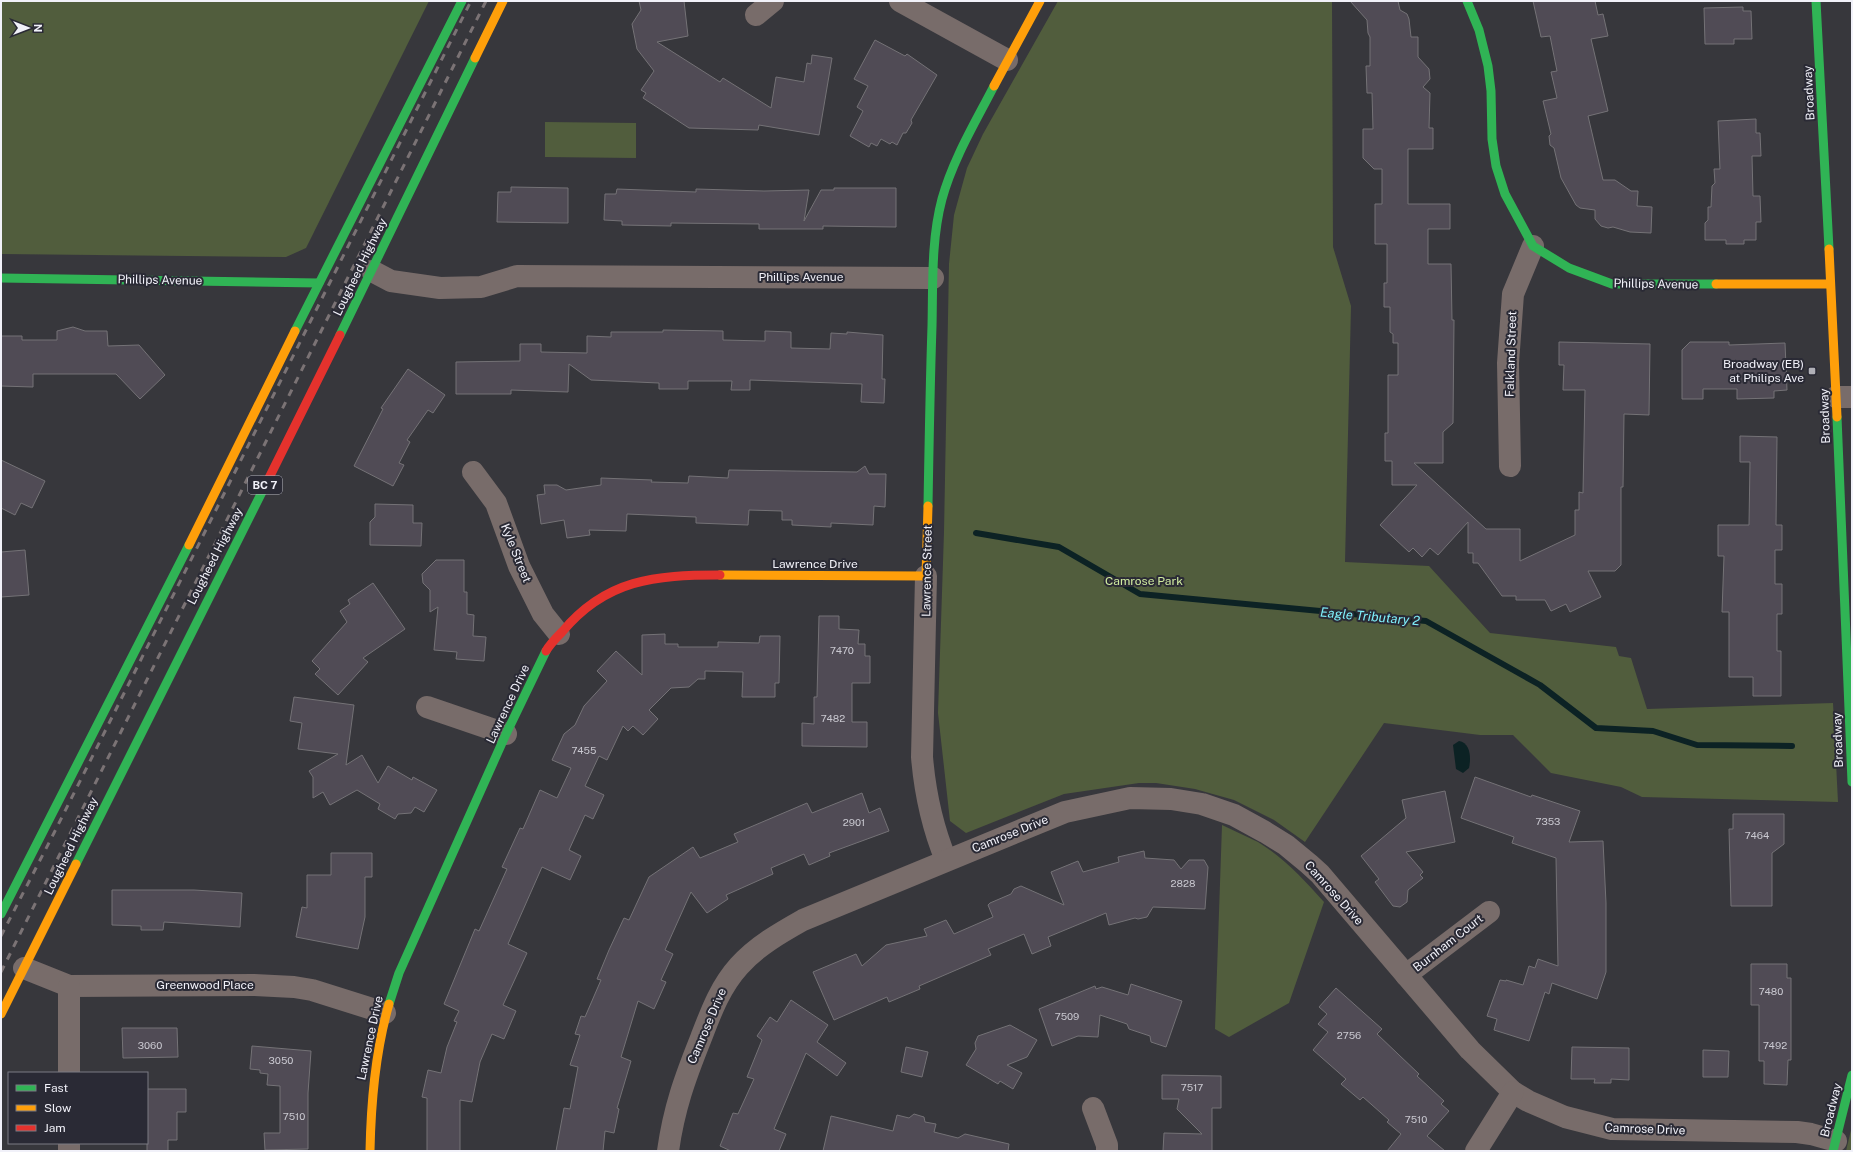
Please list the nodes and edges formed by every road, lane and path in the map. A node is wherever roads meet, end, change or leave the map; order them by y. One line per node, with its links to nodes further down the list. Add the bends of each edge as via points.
1 (462, 1): 14 (street)
2 (503, 1): 11 (street, Lougheed Highway / BC 7)
3 (773, 1): 8 (street)
4 (900, 1): 9 (street)
5 (1040, 1): 9 (street)
6 (1467, 1): 10 (street, via 1479,30 1488,66 1496,166 1505,194)
7 (1816, 1): 15 (street, Broadway)
8 (756, 15)
9 (1007, 60): 13 (street, via 952,170 942,200)
10 (1532, 246): 15 (street, Phillips Avenue, via 1569,268 1612,284); 17 (street, Falkland Street, via 1513,294 1508,363)
11 (372, 271): 13 (street, Phillips Avenue, via 391,281 440,288 481,287 517,276); 27 (street, Lougheed Highway / BC 7)
12 (1, 278): 14 (street, Phillips Avenue)
13 (933, 278): 19 (street, Lawrence Street)
14 (319, 283): 26 (street, via 169,587)
15 (1830, 284): 16 (street, Broadway)
16 (1844, 397): 23 (street, Broadway)
17 (1510, 466)
18 (473, 472): 20 (street, Kyle Street, via 496,503 519,566 543,614)
19 (926, 576): 20 (street, Lawrence Drive, via 664,577 622,586 605,594 590,604); 24 (street, Lawrence Street, via 923,770 930,817)
20 (559, 634): 22 (street, Lawrence Drive, via 547,649)
21 (427, 707): 22 (street)
22 (506, 734): 30 (street, Lawrence Drive, via 399,973)
23 (1852, 782)
24 (946, 860): 28 (street, Camrose Drive, via 1066,812 1113,800 1149,797 1202,804 1234,815 1266,832 1309,864); 38 (street, Camrose Drive, via 803,920 766,942 739,966 716,999 682,1085)
25 (1489, 912): 28 (street, Burnham Court)
26 (1, 914)
27 (24, 968): 29 (street, Greenwood Place); 31 (street, Lougheed Highway / BC 7)
28 (1406, 975): 34 (street, Camrose Drive, via 1470,1050)
29 (69, 986): 30 (street, Greenwood Place, via 281,986 312,990); 32 (street)
30 (385, 1013): 37 (street, Lawrence Drive, via 371,1087)
31 (1, 1014)
32 (69, 1072)
33 (1852, 1075): 36 (street, Broadway)
34 (1513, 1092): 36 (street, Camrose Drive, via 1565,1117 1612,1129 1797,1132 1811,1134); 40 (street)
35 (1093, 1108): 39 (street)
36 (1834, 1146)
37 (370, 1151)
38 (668, 1151)
39 (1107, 1151)
40 (1476, 1151)

